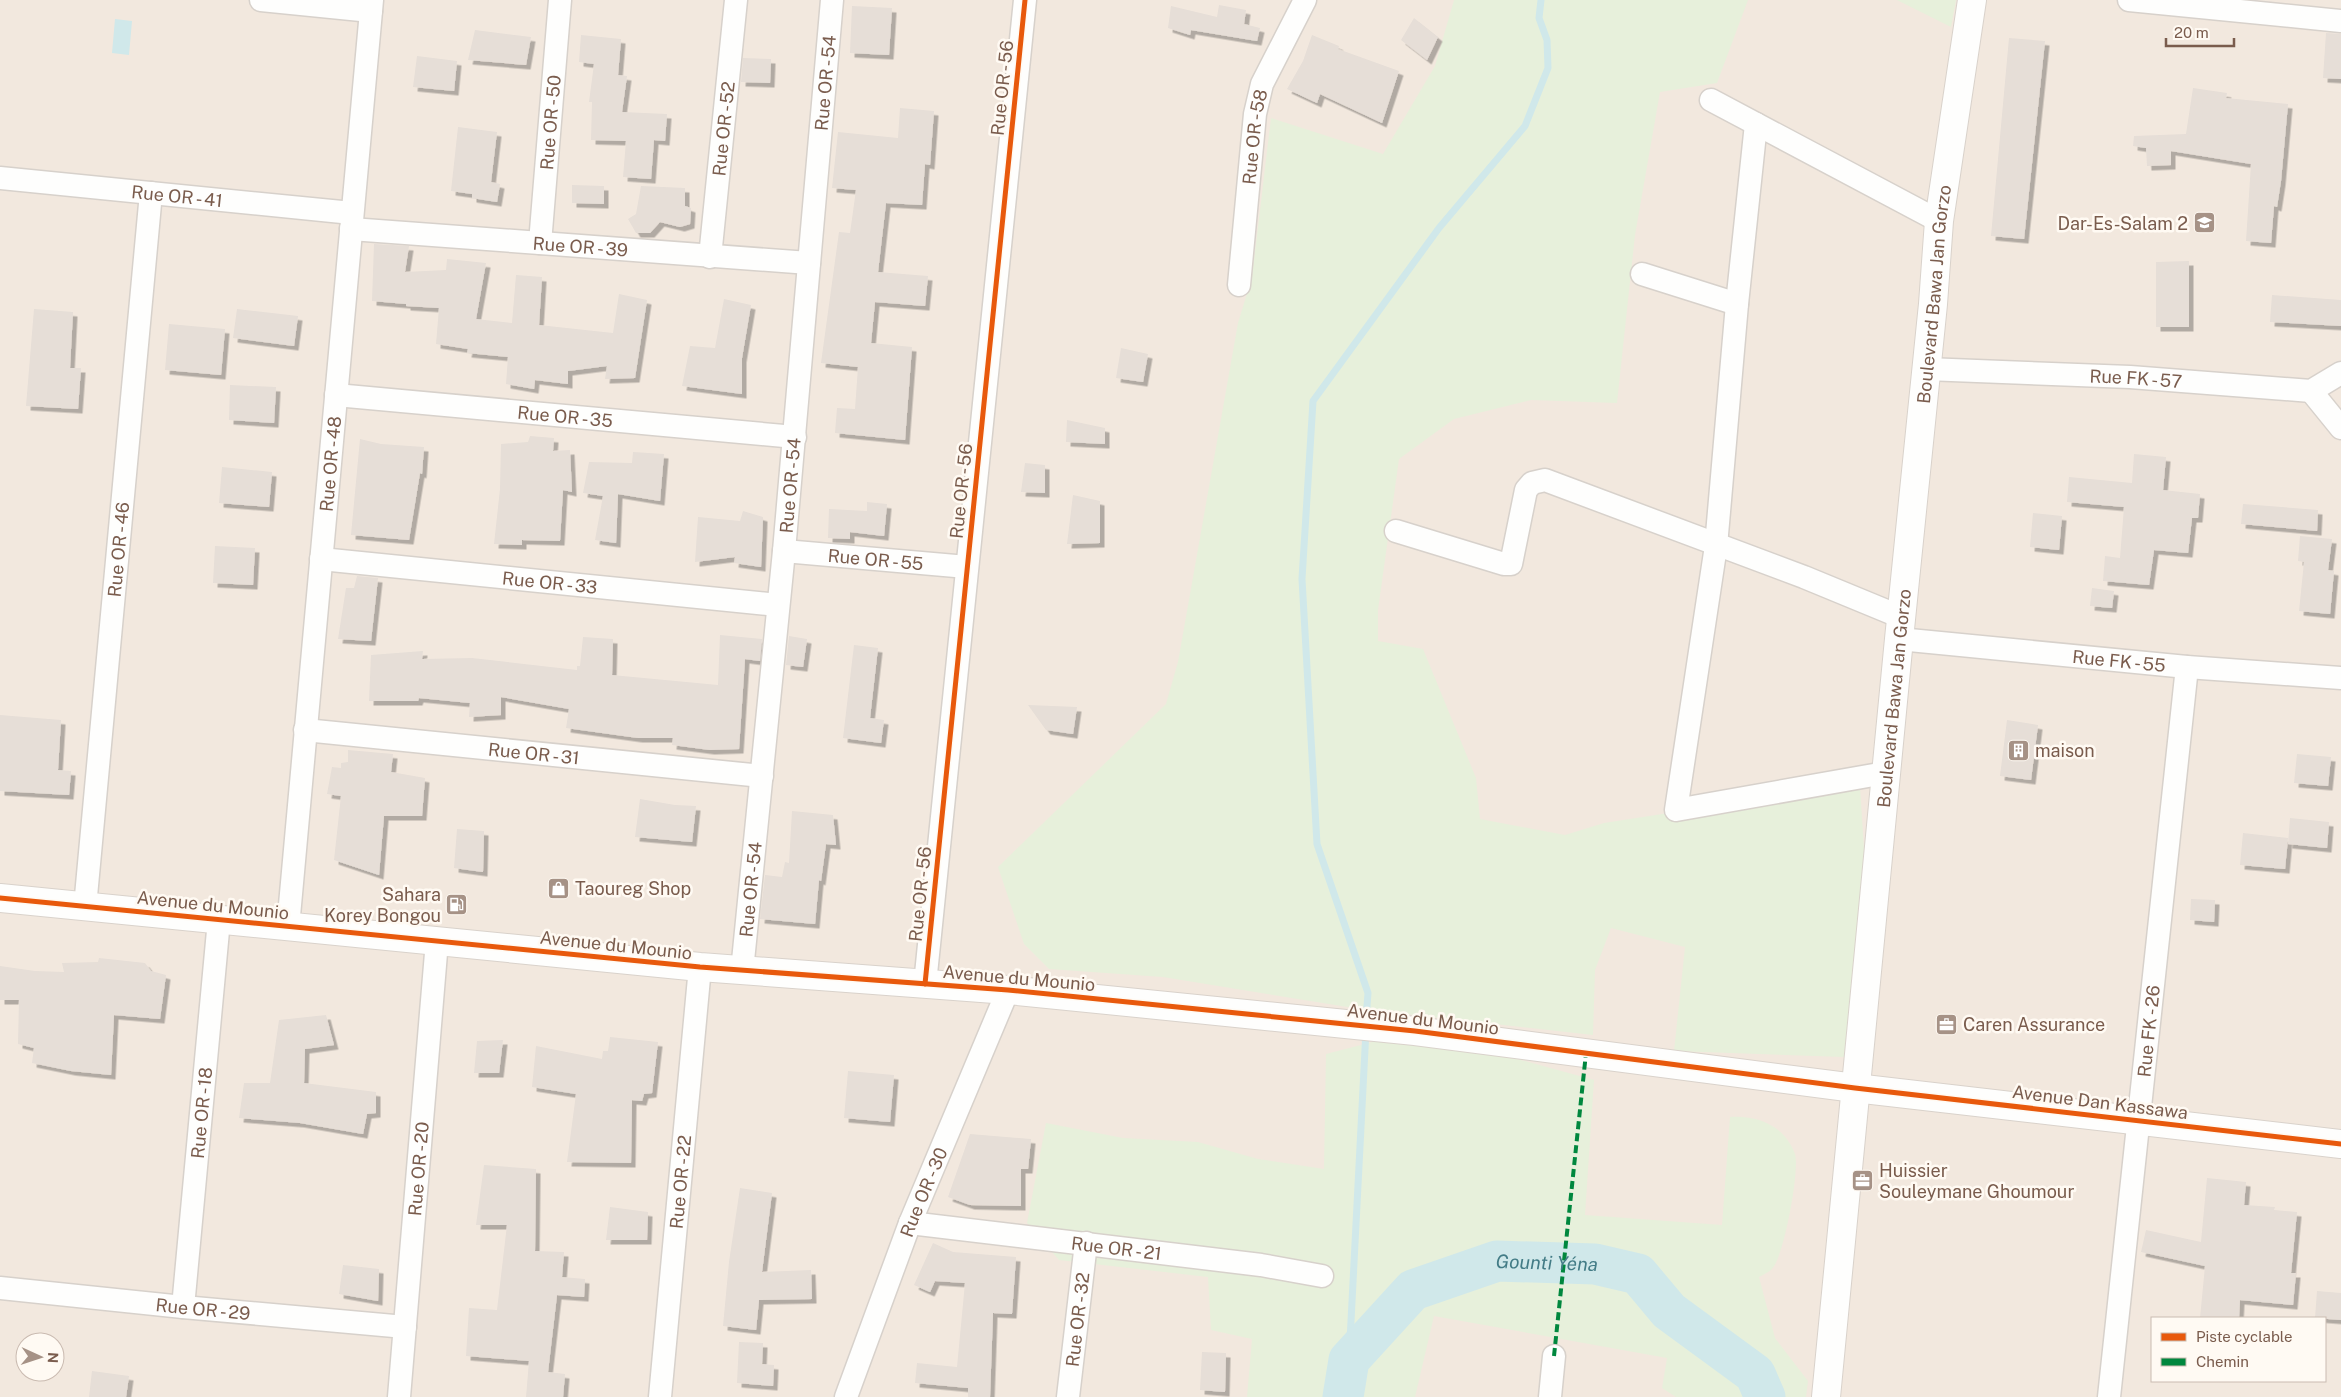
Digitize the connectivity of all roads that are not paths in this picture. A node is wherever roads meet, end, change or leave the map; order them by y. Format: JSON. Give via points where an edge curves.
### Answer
{"nodes":[{"id":1,"x":261,"y":0,"type":"edge"},
{"id":2,"x":560,"y":0,"type":"edge"},
{"id":3,"x":736,"y":0,"type":"edge"},
{"id":4,"x":832,"y":0,"type":"edge"},
{"id":5,"x":1024,"y":0,"type":"edge"},
{"id":6,"x":1305,"y":0,"type":"edge"},
{"id":7,"x":1972,"y":0,"type":"edge"},
{"id":8,"x":2129,"y":0,"type":"edge"},
{"id":9,"x":371,"y":5,"type":"edge"},
{"id":10,"x":2341,"y":21,"type":"edge"},
{"id":11,"x":1711,"y":100,"type":"dead end"},
{"id":12,"x":1756,"y":124,"type":"junction"},
{"id":13,"x":0,"y":178,"type":"edge"},
{"id":14,"x":152,"y":192,"type":"junction"},
{"id":15,"x":352,"y":221,"type":"junction"},
{"id":16,"x":1939,"y":221,"type":"junction"},
{"id":17,"x":540,"y":243,"type":"junction"},
{"id":18,"x":710,"y":257,"type":"junction"},
{"id":19,"x":809,"y":263,"type":"junction"},
{"id":20,"x":1642,"y":274,"type":"dead end"},
{"id":21,"x":1239,"y":285,"type":"dead end"},
{"id":22,"x":1737,"y":304,"type":"junction"},
{"id":23,"x":1926,"y":369,"type":"junction"},
{"id":24,"x":2341,"y":373,"type":"edge"},
{"id":25,"x":2311,"y":391,"type":"junction"},
{"id":26,"x":336,"y":395,"type":"junction"},
{"id":27,"x":2341,"y":428,"type":"edge"},
{"id":28,"x":795,"y":437,"type":"junction"},
{"id":29,"x":1396,"y":531,"type":"dead end"},
{"id":30,"x":1716,"y":546,"type":"junction"},
{"id":31,"x":784,"y":551,"type":"junction"},
{"id":32,"x":321,"y":559,"type":"junction"},
{"id":33,"x":967,"y":567,"type":"junction"},
{"id":34,"x":778,"y":605,"type":"junction"},
{"id":35,"x":1900,"y":628,"type":"junction"},
{"id":36,"x":2187,"y":666,"type":"junction"},
{"id":37,"x":2341,"y":678,"type":"edge"},
{"id":38,"x":305,"y":730,"type":"junction"},
{"id":39,"x":1886,"y":773,"type":"junction"},
{"id":40,"x":762,"y":776,"type":"junction"},
{"id":41,"x":0,"y":898,"type":"edge"},
{"id":42,"x":85,"y":907,"type":"junction"},
{"id":43,"x":219,"y":920,"type":"junction"},
{"id":44,"x":288,"y":927,"type":"junction"},
{"id":45,"x":437,"y":941,"type":"junction"},
{"id":46,"x":700,"y":967,"type":"junction"},
{"id":47,"x":742,"y":971,"type":"junction"},
{"id":48,"x":925,"y":984,"type":"junction"},
{"id":49,"x":1008,"y":990,"type":"junction"},
{"id":50,"x":1856,"y":1088,"type":"junction"},
{"id":51,"x":2138,"y":1122,"type":"junction"},
{"id":52,"x":2341,"y":1144,"type":"edge"},
{"id":53,"x":910,"y":1224,"type":"junction"},
{"id":54,"x":1086,"y":1243,"type":"junction"},
{"id":55,"x":1322,"y":1276,"type":"dead end"},
{"id":56,"x":0,"y":1288,"type":"edge"},
{"id":57,"x":183,"y":1307,"type":"junction"},
{"id":58,"x":405,"y":1327,"type":"junction"},
{"id":59,"x":1554,"y":1356,"type":"dead end"},
{"id":60,"x":399,"y":1397,"type":"edge"},
{"id":61,"x":660,"y":1397,"type":"edge"},
{"id":62,"x":846,"y":1397,"type":"edge"},
{"id":63,"x":1068,"y":1397,"type":"edge"},
{"id":64,"x":1550,"y":1397,"type":"edge"},
{"id":65,"x":1826,"y":1397,"type":"edge"},
{"id":66,"x":2109,"y":1397,"type":"edge"}],
"edges":[{"from":1,"to":9,"type":"street"},
{"from":2,"to":17,"type":"street","name":"Rue OR - 50"},
{"from":3,"to":18,"type":"street","name":"Rue OR - 52"},
{"from":4,"to":19,"type":"street","name":"Rue OR - 54"},
{"from":5,"to":33,"type":"street","name":"Rue OR - 56"},
{"from":6,"to":21,"type":"street","name":"Rue OR - 58","via":[[1262,84],[1254,114]]},
{"from":7,"to":16,"type":"street","name":"Boulevard Bawa Jan Gorzo"},
{"from":8,"to":10,"type":"street"},
{"from":9,"to":15,"type":"street","name":"Rue OR - 48"},
{"from":11,"to":12,"type":"street"},
{"from":12,"to":16,"type":"street"},
{"from":12,"to":22,"type":"street"},
{"from":13,"to":14,"type":"street","name":"Rue OR - 41"},
{"from":14,"to":15,"type":"street","name":"Rue OR - 41"},
{"from":14,"to":42,"type":"street","name":"Rue OR - 46"},
{"from":15,"to":17,"type":"street","name":"Rue OR - 39"},
{"from":15,"to":26,"type":"street","name":"Rue OR - 48"},
{"from":16,"to":23,"type":"street","name":"Boulevard Bawa Jan Gorzo"},
{"from":17,"to":18,"type":"street","name":"Rue OR - 39"},
{"from":18,"to":19,"type":"street","name":"Rue OR - 39"},
{"from":19,"to":28,"type":"street","name":"Rue OR - 54"},
{"from":20,"to":22,"type":"street"},
{"from":22,"to":30,"type":"street"},
{"from":23,"to":25,"type":"street","name":"Rue FK - 57","via":[[2130,377]]},
{"from":23,"to":35,"type":"street","name":"Boulevard Bawa Jan Gorzo"},
{"from":24,"to":25,"type":"street"},
{"from":25,"to":27,"type":"street"},
{"from":26,"to":28,"type":"street","name":"Rue OR - 35"},
{"from":26,"to":32,"type":"street","name":"Rue OR - 48"},
{"from":28,"to":31,"type":"street","name":"Rue OR - 54"},
{"from":29,"to":30,"type":"street","name":"Rue FK - 55","via":[[1511,564],[1526,490],[1532,484],[1545,480]]},
{"from":30,"to":35,"type":"street","name":"Rue FK - 55","via":[[1804,577]]},
{"from":30,"to":39,"type":"street","via":[[1676,810]]},
{"from":31,"to":33,"type":"street","name":"Rue OR - 55"},
{"from":31,"to":34,"type":"street","name":"Rue OR - 54"},
{"from":32,"to":34,"type":"street","name":"Rue OR - 33"},
{"from":32,"to":38,"type":"street","name":"Rue OR - 48"},
{"from":33,"to":48,"type":"street","name":"Rue OR - 56"},
{"from":34,"to":40,"type":"street","name":"Rue OR - 54"},
{"from":35,"to":36,"type":"street","name":"Rue FK - 55"},
{"from":35,"to":39,"type":"street","name":"Boulevard Bawa Jan Gorzo"},
{"from":36,"to":37,"type":"street","name":"Rue FK - 55"},
{"from":36,"to":51,"type":"street","name":"Rue FK - 26"},
{"from":38,"to":40,"type":"street","name":"Rue OR - 31"},
{"from":38,"to":44,"type":"street","name":"Rue OR - 48"},
{"from":39,"to":50,"type":"street","name":"Boulevard Bawa Jan Gorzo"},
{"from":40,"to":47,"type":"street","name":"Rue OR - 54"},
{"from":41,"to":42,"type":"street","name":"Avenue du Mounio"},
{"from":42,"to":43,"type":"street","name":"Avenue du Mounio"},
{"from":43,"to":44,"type":"street","name":"Avenue du Mounio"},
{"from":43,"to":57,"type":"street","name":"Rue OR - 18"},
{"from":44,"to":45,"type":"street","name":"Avenue du Mounio"},
{"from":45,"to":46,"type":"street","name":"Avenue du Mounio"},
{"from":45,"to":58,"type":"street","name":"Rue OR - 20"},
{"from":46,"to":47,"type":"street","name":"Avenue du Mounio"},
{"from":46,"to":61,"type":"street","name":"Rue OR - 22"},
{"from":47,"to":48,"type":"street","name":"Avenue du Mounio"},
{"from":48,"to":49,"type":"street","name":"Avenue du Mounio"},
{"from":49,"to":50,"type":"street","name":"Avenue du Mounio","via":[[1414,1030]]},
{"from":49,"to":53,"type":"street","name":"Rue OR - 30"},
{"from":50,"to":51,"type":"street","name":"Avenue Dan Kassawa"},
{"from":50,"to":65,"type":"street","name":"Boulevard Bawa Jan Gorzo"},
{"from":51,"to":52,"type":"street","name":"Avenue Dan Kassawa"},
{"from":51,"to":66,"type":"street","name":"Rue FK - 26"},
{"from":53,"to":54,"type":"street","name":"Rue OR - 21"},
{"from":53,"to":62,"type":"street","name":"Rue OR - 30"},
{"from":54,"to":55,"type":"street","name":"Rue OR - 21"},
{"from":54,"to":63,"type":"street","name":"Rue OR - 32"},
{"from":56,"to":57,"type":"street","name":"Rue OR - 29"},
{"from":57,"to":58,"type":"street","name":"Rue OR - 29"},
{"from":58,"to":60,"type":"street","name":"Rue OR - 20"},
{"from":59,"to":64,"type":"street"}]}
